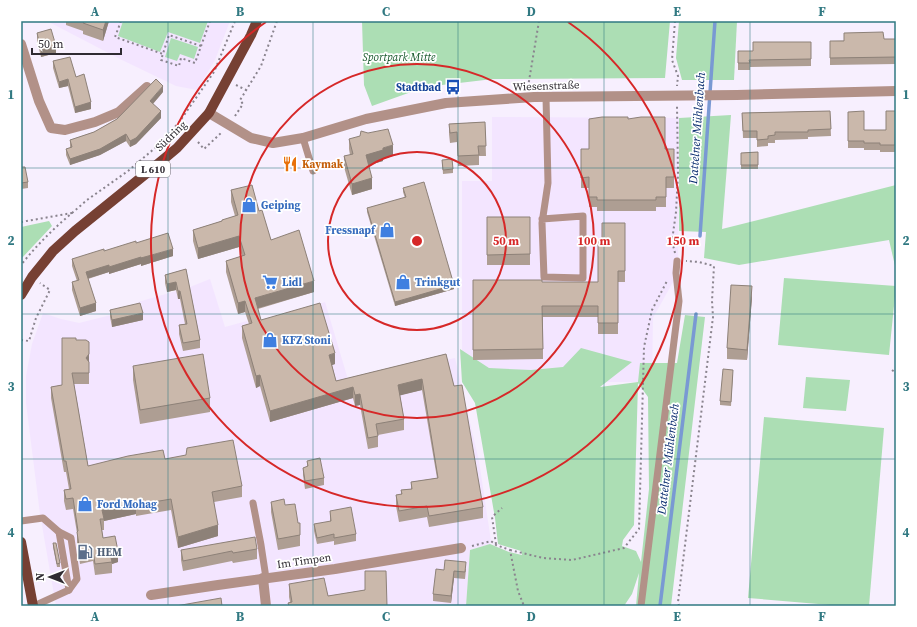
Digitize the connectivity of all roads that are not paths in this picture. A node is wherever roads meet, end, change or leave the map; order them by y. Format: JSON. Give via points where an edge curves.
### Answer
{"nodes":[{"id":1,"x":257,"y":21,"type":"edge"},
{"id":2,"x":21,"y":44,"type":"edge"},
{"id":3,"x":147,"y":87,"type":"edge"},
{"id":4,"x":896,"y":91,"type":"edge"},
{"id":5,"x":546,"y":97,"type":"junction"},
{"id":6,"x":209,"y":113,"type":"junction"},
{"id":7,"x":303,"y":138,"type":"junction"},
{"id":8,"x":313,"y":171,"type":"dead end"},
{"id":9,"x":542,"y":219,"type":"junction"},
{"id":10,"x":677,"y":261,"type":"road end"},
{"id":11,"x":21,"y":295,"type":"edge"},
{"id":12,"x":253,"y":503,"type":"dead end"},
{"id":13,"x":21,"y":521,"type":"edge"},
{"id":14,"x":59,"y":532,"type":"junction"},
{"id":15,"x":21,"y":542,"type":"edge"},
{"id":16,"x":461,"y":548,"type":"road end"},
{"id":17,"x":265,"y":578,"type":"junction"},
{"id":18,"x":69,"y":590,"type":"junction"},
{"id":19,"x":151,"y":596,"type":"dead end"},
{"id":20,"x":34,"y":606,"type":"edge"},
{"id":21,"x":266,"y":606,"type":"edge"},
{"id":22,"x":641,"y":606,"type":"edge"}],
"edges":[{"from":1,"to":6,"type":"main road","name":"Südring","number":"L 610"},
{"from":2,"to":3,"type":"street","via":[[39,101],[51,128],[65,130],[119,112]]},
{"from":4,"to":5,"type":"street","name":"Wiesenstraße"},
{"from":5,"to":7,"type":"street","name":"Wiesenstraße","via":[[446,103],[366,119]]},
{"from":5,"to":9,"type":"lane","via":[[548,183]]},
{"from":6,"to":7,"type":"street","name":"Wiesenstraße","via":[[251,138],[273,143]]},
{"from":6,"to":11,"type":"main road","name":"Südring","number":"L 610","via":[[191,134],[153,168],[53,251]]},
{"from":7,"to":8,"type":"lane"},
{"from":9,"to":9,"type":"lane","via":[[544,278],[583,278],[582,216]]},
{"from":10,"to":22,"type":"lane","via":[[679,301]]},
{"from":12,"to":17,"type":"lane"},
{"from":13,"to":14,"type":"lane","via":[[43,518]]},
{"from":14,"to":18,"type":"lane"},
{"from":14,"to":18,"type":"lane","via":[[72,538],[77,578]]},
{"from":15,"to":20,"type":"main road"},
{"from":16,"to":17,"type":"street","name":"Im Timpen"},
{"from":17,"to":19,"type":"street","name":"Im Timpen"},
{"from":17,"to":21,"type":"street"},
{"from":18,"to":20,"type":"lane"}]}
